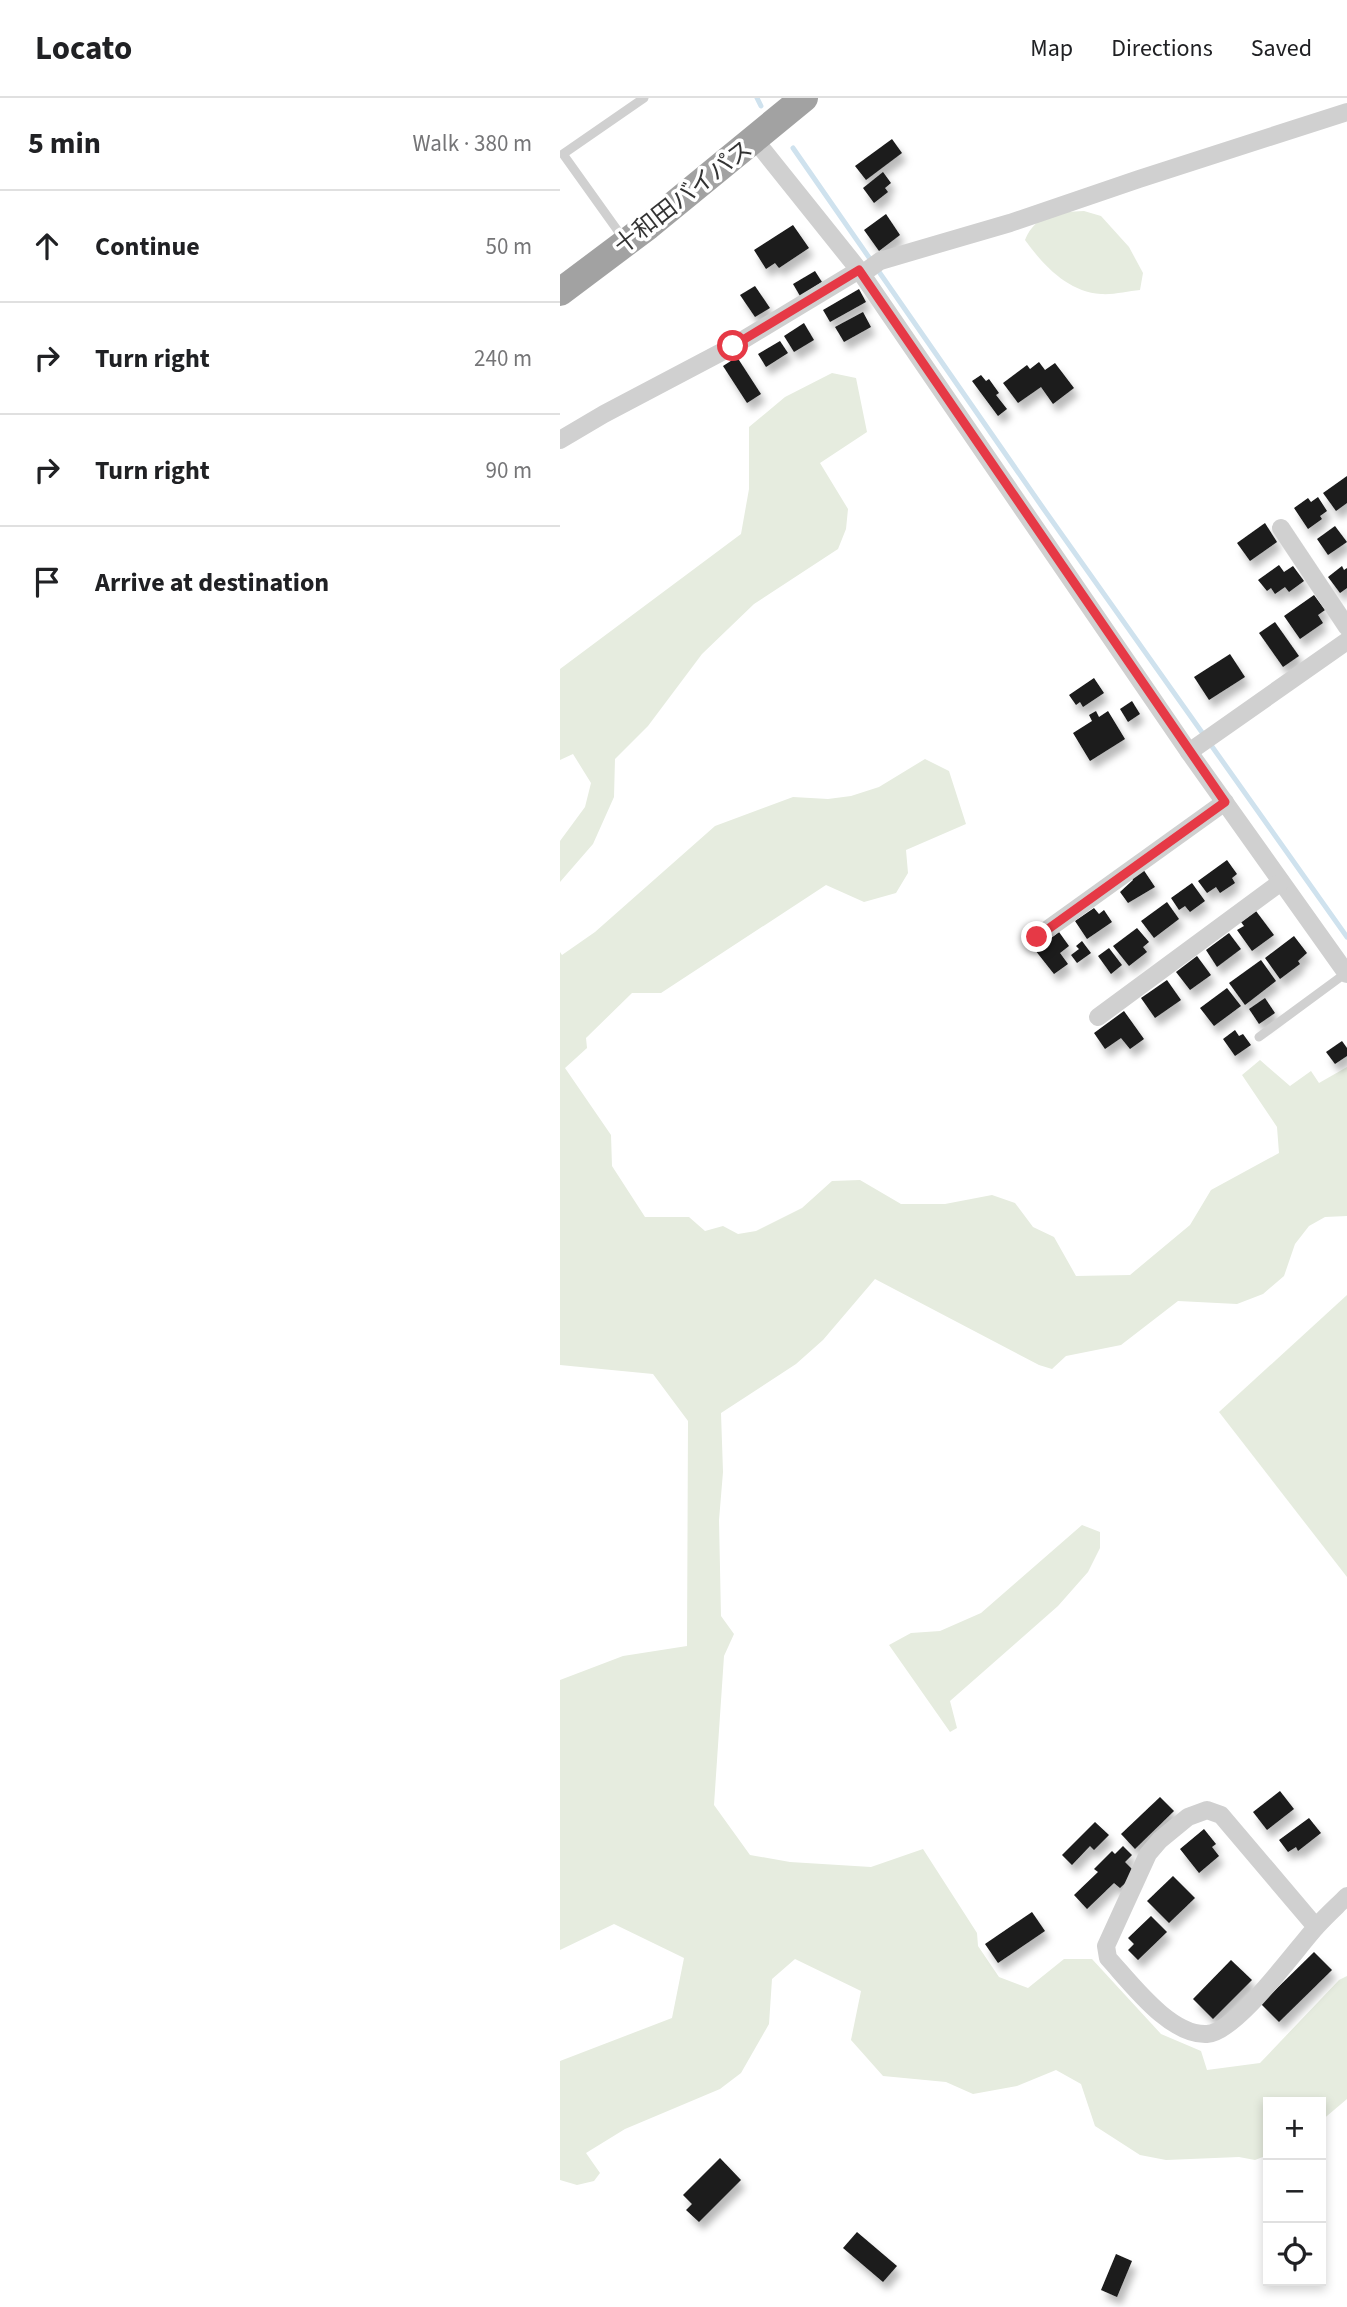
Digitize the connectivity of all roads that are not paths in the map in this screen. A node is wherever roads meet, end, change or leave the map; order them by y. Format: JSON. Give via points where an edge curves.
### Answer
{"nodes":[{"id":1,"x":644,"y":98,"type":"edge"},
{"id":2,"x":804,"y":98,"type":"edge"},
{"id":3,"x":1347,"y":112,"type":"edge"},
{"id":4,"x":755,"y":140,"type":"junction"},
{"id":5,"x":626,"y":243,"type":"junction"},
{"id":6,"x":868,"y":268,"type":"junction"},
{"id":7,"x":560,"y":292,"type":"edge"},
{"id":8,"x":560,"y":440,"type":"edge"},
{"id":9,"x":1281,"y":528,"type":"dead end"},
{"id":10,"x":1347,"y":627,"type":"edge"},
{"id":11,"x":1347,"y":641,"type":"edge"},
{"id":12,"x":1201,"y":744,"type":"junction"},
{"id":13,"x":1225,"y":802,"type":"junction"},
{"id":14,"x":1281,"y":882,"type":"junction"},
{"id":15,"x":1037,"y":937,"type":"dead end"},
{"id":16,"x":1347,"y":974,"type":"edge"},
{"id":17,"x":1098,"y":1017,"type":"dead end"},
{"id":18,"x":1259,"y":1037,"type":"dead end"},
{"id":19,"x":1347,"y":1896,"type":"edge"},
{"id":20,"x":1316,"y":1927,"type":"junction"}],
"edges":[{"from":1,"to":5,"type":"lane","via":[[563,154]]},
{"from":2,"to":4,"type":"highway","name":"十和田バイパス"},
{"from":3,"to":6,"type":"street"},
{"from":4,"to":5,"type":"highway","name":"十和田バイパス"},
{"from":4,"to":6,"type":"street"},
{"from":5,"to":7,"type":"highway","name":"十和田バイパス"},
{"from":6,"to":8,"type":"street"},
{"from":6,"to":12,"type":"street"},
{"from":9,"to":10,"type":"street"},
{"from":11,"to":12,"type":"street"},
{"from":12,"to":13,"type":"street"},
{"from":13,"to":14,"type":"street"},
{"from":13,"to":15,"type":"street"},
{"from":14,"to":16,"type":"street"},
{"from":14,"to":17,"type":"street"},
{"from":16,"to":18,"type":"lane"},
{"from":19,"to":20,"type":"street"},
{"from":20,"to":20,"type":"street","via":[[1255,1998],[1222,2030],[1207,2034],[1188,2030],[1161,2015],[1108,1958],[1106,1946],[1149,1854],[1188,1817],[1207,1810],[1220,1815]]}]}
